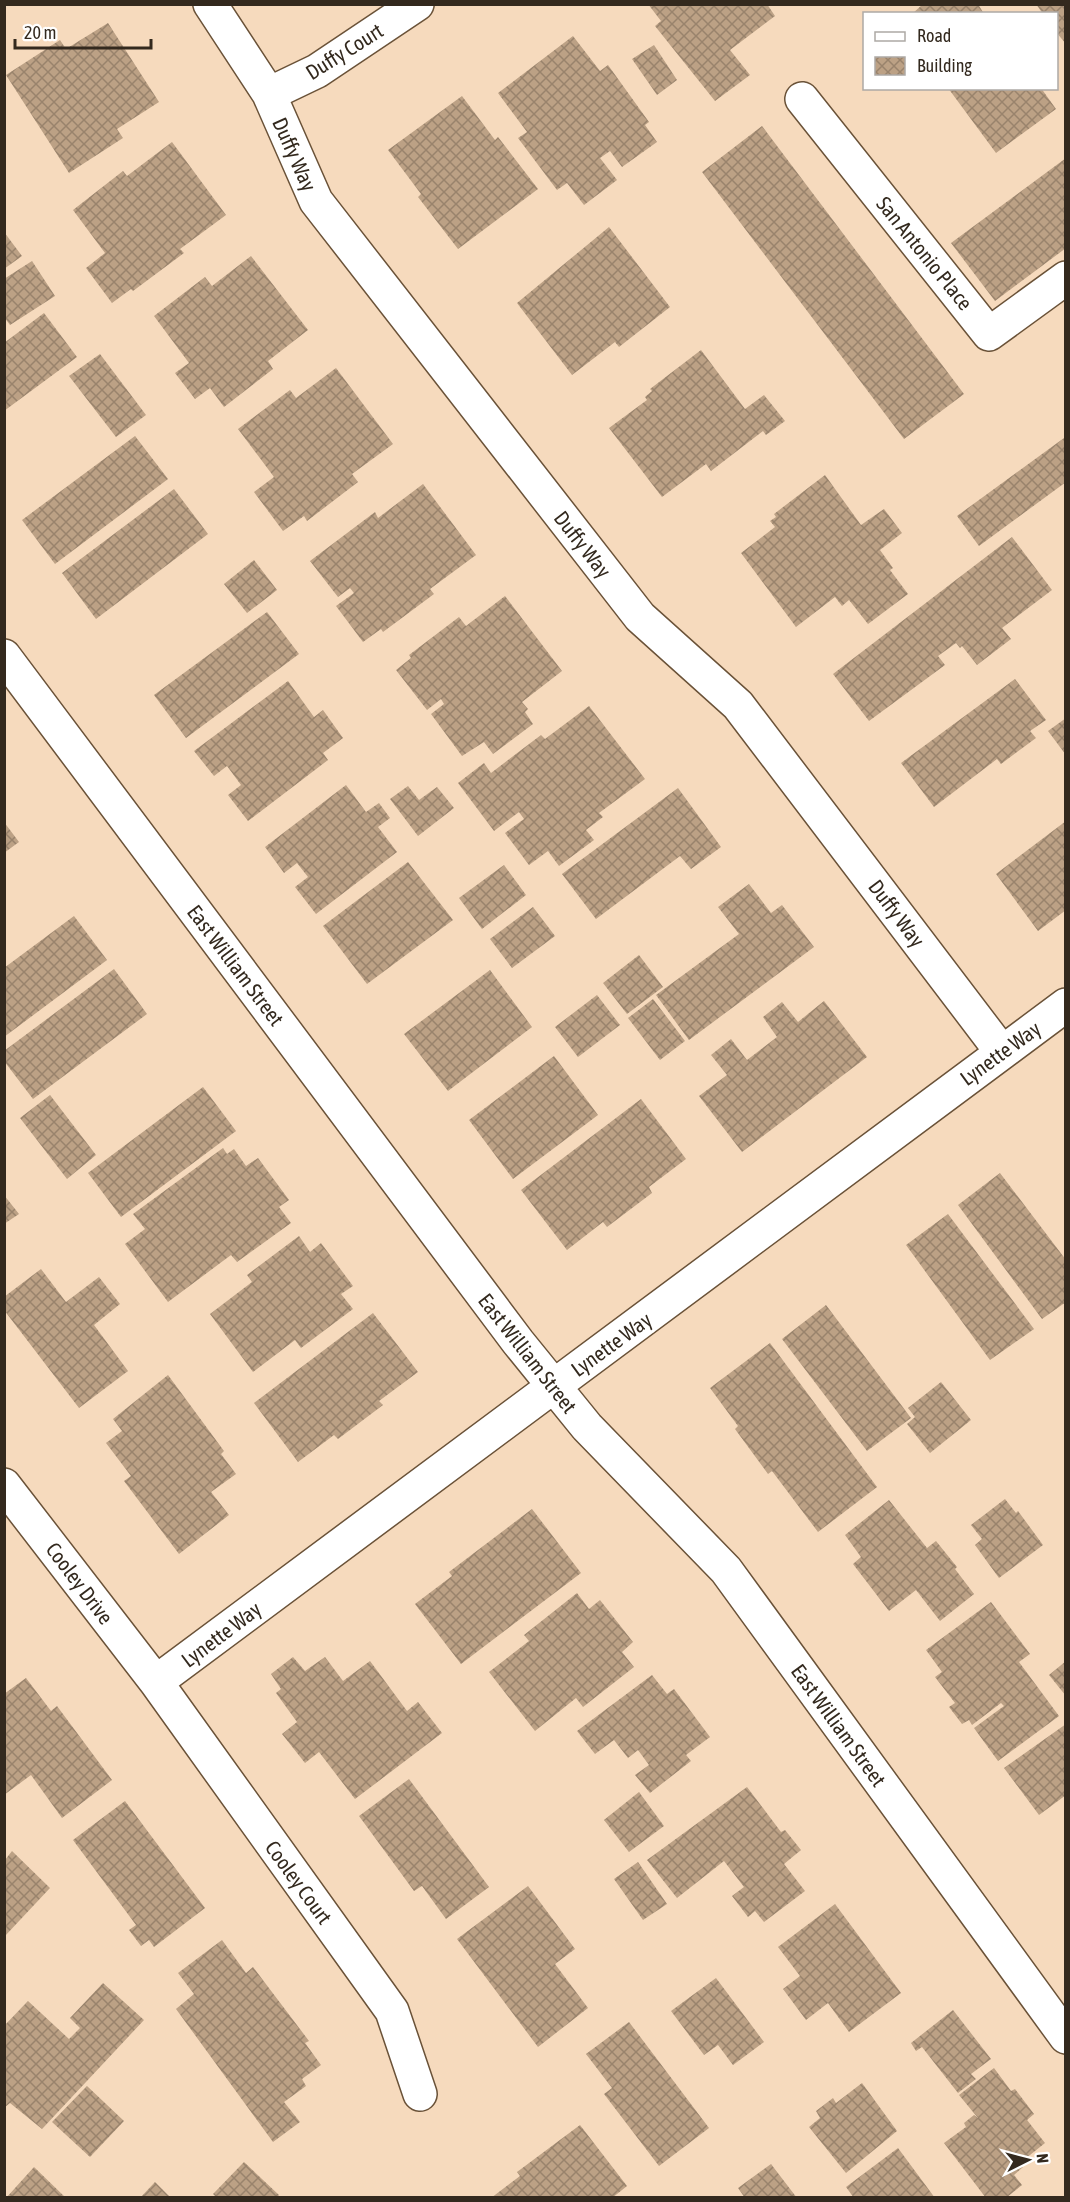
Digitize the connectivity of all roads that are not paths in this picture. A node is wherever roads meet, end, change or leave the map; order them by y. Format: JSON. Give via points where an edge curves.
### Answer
{"nodes":[{"id":1,"x":210,"y":4,"type":"edge"},
{"id":2,"x":417,"y":4,"type":"edge"},
{"id":3,"x":269,"y":94,"type":"junction"},
{"id":4,"x":802,"y":99,"type":"dead end"},
{"id":5,"x":1065,"y":278,"type":"edge"},
{"id":6,"x":4,"y":656,"type":"edge"},
{"id":7,"x":1065,"y":1005,"type":"edge"},
{"id":8,"x":1001,"y":1051,"type":"junction"},
{"id":9,"x":553,"y":1386,"type":"junction"},
{"id":10,"x":4,"y":1485,"type":"edge"},
{"id":11,"x":156,"y":1682,"type":"junction"},
{"id":12,"x":1065,"y":2037,"type":"edge"},
{"id":13,"x":420,"y":2094,"type":"dead end"}],
"edges":[{"from":1,"to":3,"type":"street","name":"Duffy Way"},
{"from":2,"to":3,"type":"street","name":"Duffy Court","via":[[317,71]]},
{"from":3,"to":8,"type":"street","name":"Duffy Way","via":[[316,201],[640,617],[738,705]]},
{"from":4,"to":5,"type":"street","name":"San Antonio Place","via":[[989,334]]},
{"from":6,"to":9,"type":"street","name":"East William Street"},
{"from":7,"to":8,"type":"street","name":"Lynette Way"},
{"from":8,"to":9,"type":"street","name":"Lynette Way"},
{"from":9,"to":11,"type":"street","name":"Lynette Way"},
{"from":9,"to":12,"type":"street","name":"East William Street","via":[[587,1427],[726,1570]]},
{"from":10,"to":11,"type":"street","name":"Cooley Drive"},
{"from":11,"to":13,"type":"street","name":"Cooley Court","via":[[392,2011]]}]}
